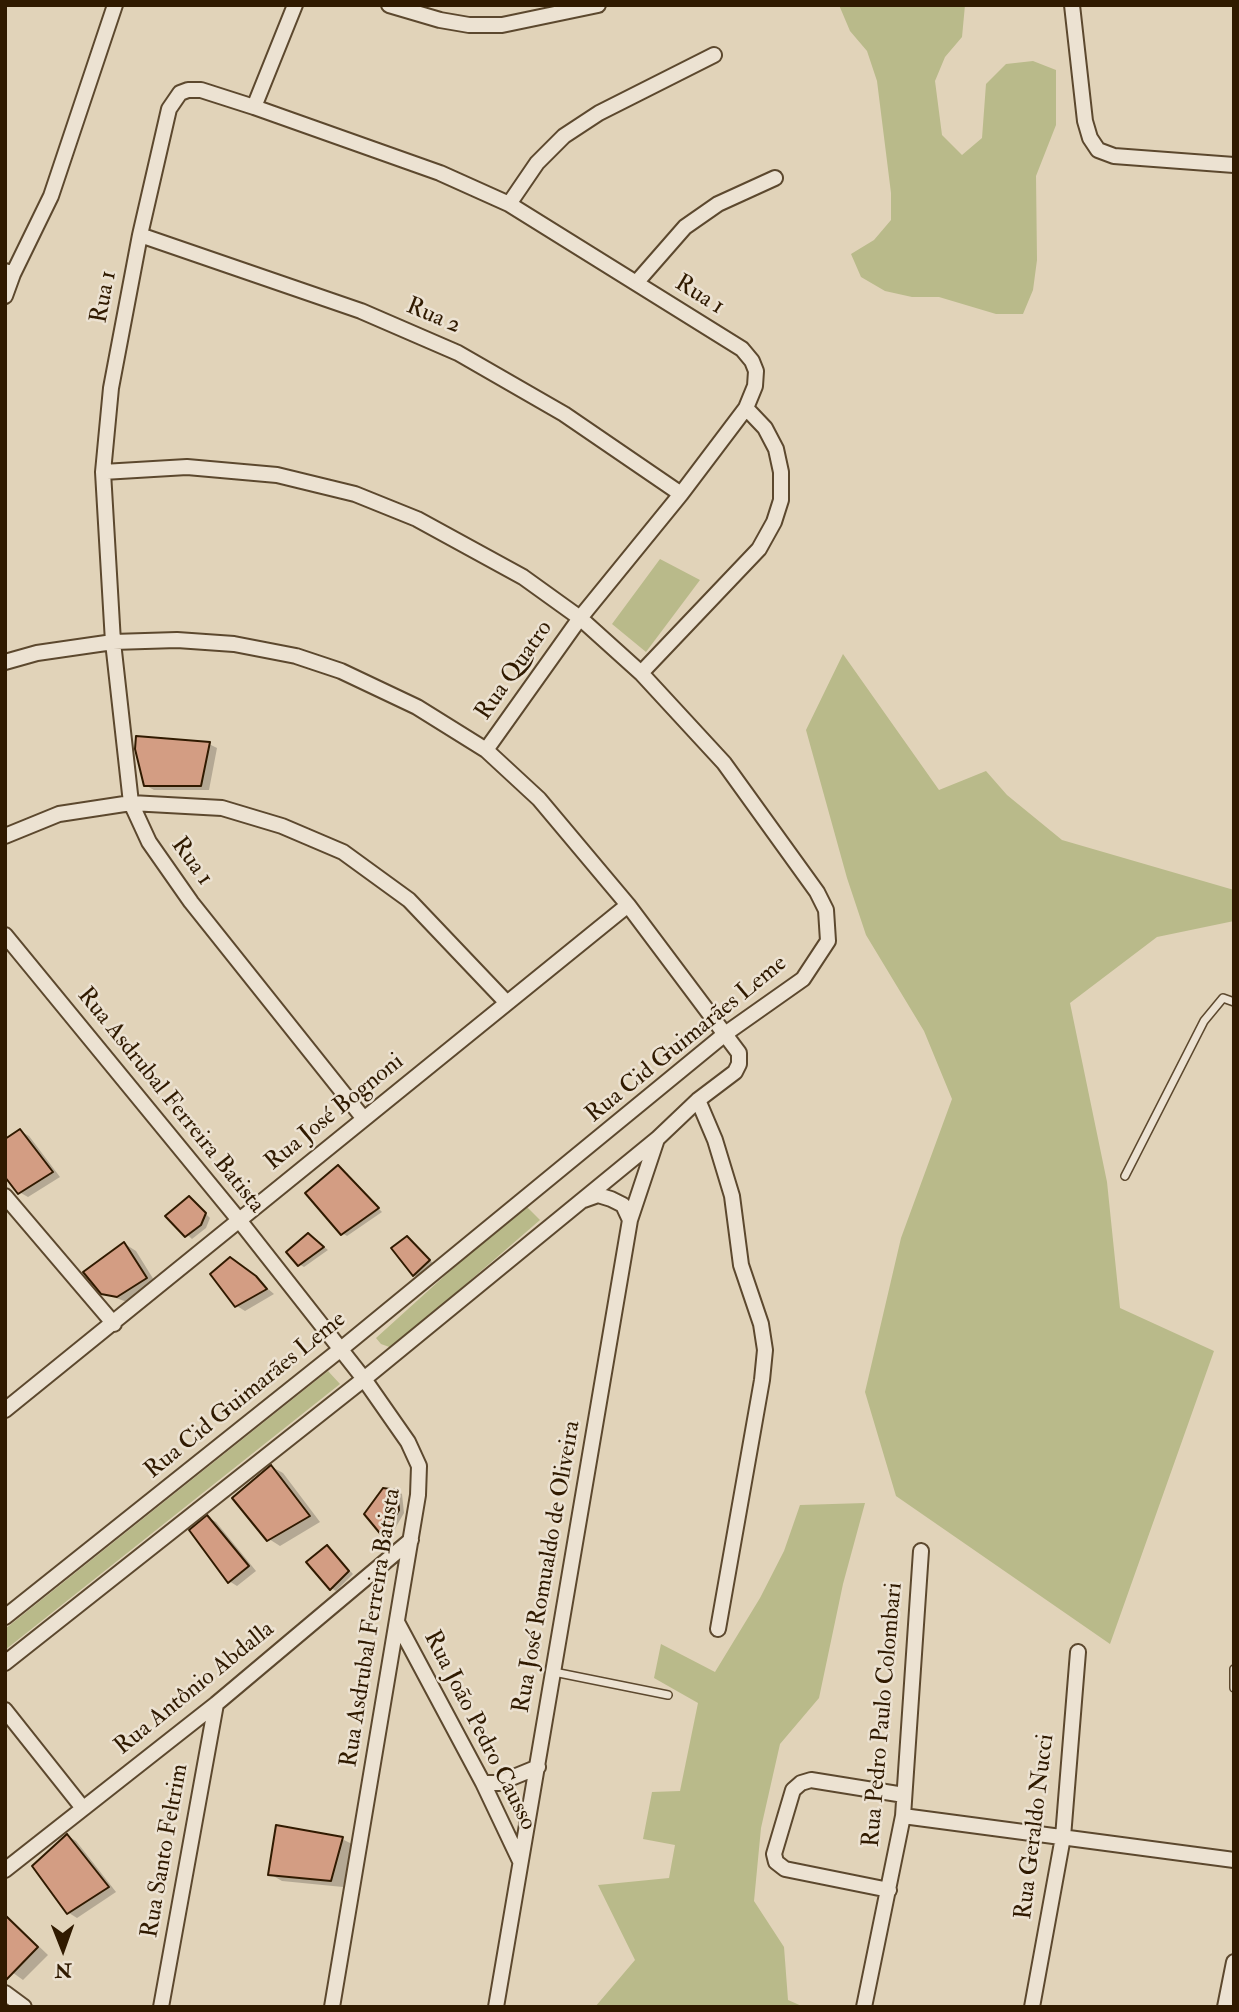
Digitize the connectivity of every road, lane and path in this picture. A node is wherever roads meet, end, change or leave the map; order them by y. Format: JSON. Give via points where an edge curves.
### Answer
{"nodes":[{"id":1,"x":115,"y":5,"type":"edge"},
{"id":2,"x":295,"y":5,"type":"edge"},
{"id":3,"x":389,"y":5,"type":"edge"},
{"id":4,"x":598,"y":5,"type":"edge"},
{"id":5,"x":1072,"y":5,"type":"edge"},
{"id":6,"x":714,"y":55,"type":"dead end"},
{"id":7,"x":254,"y":107,"type":"junction"},
{"id":8,"x":1234,"y":165,"type":"edge"},
{"id":9,"x":775,"y":178,"type":"dead end"},
{"id":10,"x":509,"y":204,"type":"junction"},
{"id":11,"x":140,"y":235,"type":"junction"},
{"id":12,"x":9,"y":272,"type":"edge"},
{"id":13,"x":636,"y":283,"type":"junction"},
{"id":14,"x":5,"y":296,"type":"edge"},
{"id":15,"x":748,"y":404,"type":"junction"},
{"id":16,"x":103,"y":472,"type":"junction"},
{"id":17,"x":681,"y":494,"type":"junction"},
{"id":18,"x":580,"y":618,"type":"junction"},
{"id":19,"x":113,"y":642,"type":"junction"},
{"id":20,"x":5,"y":662,"type":"edge"},
{"id":21,"x":640,"y":673,"type":"junction"},
{"id":22,"x":486,"y":750,"type":"junction"},
{"id":23,"x":131,"y":803,"type":"junction"},
{"id":24,"x":5,"y":836,"type":"edge"},
{"id":25,"x":628,"y":905,"type":"junction"},
{"id":26,"x":5,"y":935,"type":"edge"},
{"id":27,"x":1234,"y":1002,"type":"edge"},
{"id":28,"x":507,"y":1003,"type":"junction"},
{"id":29,"x":725,"y":1034,"type":"junction"},
{"id":30,"x":698,"y":1100,"type":"junction"},
{"id":31,"x":364,"y":1119,"type":"junction"},
{"id":32,"x":657,"y":1139,"type":"junction"},
{"id":33,"x":1125,"y":1176,"type":"dead end"},
{"id":34,"x":5,"y":1196,"type":"edge"},
{"id":35,"x":575,"y":1204,"type":"junction"},
{"id":36,"x":239,"y":1220,"type":"junction"},
{"id":37,"x":630,"y":1220,"type":"junction"},
{"id":38,"x":114,"y":1324,"type":"junction"},
{"id":39,"x":341,"y":1349,"type":"junction"},
{"id":40,"x":365,"y":1379,"type":"junction"},
{"id":41,"x":5,"y":1410,"type":"edge"},
{"id":42,"x":411,"y":1540,"type":"junction"},
{"id":43,"x":921,"y":1551,"type":"dead end"},
{"id":44,"x":5,"y":1617,"type":"edge"},
{"id":45,"x":397,"y":1622,"type":"junction"},
{"id":46,"x":718,"y":1629,"type":"dead end"},
{"id":47,"x":1078,"y":1652,"type":"dead end"},
{"id":48,"x":5,"y":1663,"type":"edge"},
{"id":49,"x":1234,"y":1669,"type":"edge"},
{"id":50,"x":554,"y":1672,"type":"junction"},
{"id":51,"x":1234,"y":1688,"type":"edge"},
{"id":52,"x":668,"y":1695,"type":"dead end"},
{"id":53,"x":216,"y":1704,"type":"junction"},
{"id":54,"x":5,"y":1710,"type":"edge"},
{"id":55,"x":538,"y":1767,"type":"junction"},
{"id":56,"x":483,"y":1783,"type":"junction"},
{"id":57,"x":904,"y":1795,"type":"junction"},
{"id":58,"x":82,"y":1807,"type":"junction"},
{"id":59,"x":903,"y":1816,"type":"junction"},
{"id":60,"x":1063,"y":1837,"type":"junction"},
{"id":61,"x":1234,"y":1860,"type":"edge"},
{"id":62,"x":520,"y":1861,"type":"junction"},
{"id":63,"x":5,"y":1870,"type":"edge"},
{"id":64,"x":889,"y":1890,"type":"junction"},
{"id":65,"x":1234,"y":1962,"type":"edge"},
{"id":66,"x":5,"y":1993,"type":"edge"},
{"id":67,"x":23,"y":2007,"type":"edge"},
{"id":68,"x":160,"y":2007,"type":"edge"},
{"id":69,"x":332,"y":2007,"type":"edge"},
{"id":70,"x":496,"y":2007,"type":"edge"},
{"id":71,"x":864,"y":2007,"type":"edge"},
{"id":72,"x":1032,"y":2007,"type":"edge"},
{"id":73,"x":1225,"y":2007,"type":"edge"}],
"edges":[{"from":1,"to":12,"type":"street","via":[[51,196]]},
{"from":2,"to":7,"type":"street"},
{"from":3,"to":4,"type":"street","via":[[440,20],[502,25]]},
{"from":5,"to":8,"type":"street","via":[[1086,121],[1098,150],[1114,156]]},
{"from":6,"to":10,"type":"street","via":[[599,113],[564,136],[537,163]]},
{"from":7,"to":10,"type":"street","name":"Rua 1","via":[[440,173]]},
{"from":7,"to":11,"type":"street","name":"Rua 1","via":[[201,90],[188,90],[173,100]]},
{"from":9,"to":13,"type":"street","via":[[718,204],[685,227]]},
{"from":10,"to":13,"type":"street","name":"Rua 1"},
{"from":11,"to":16,"type":"street","name":"Rua 1","via":[[111,388]]},
{"from":11,"to":17,"type":"street","name":"Rua 2","via":[[360,311],[458,353],[564,414]]},
{"from":12,"to":14,"type":"street"},
{"from":13,"to":15,"type":"street","name":"Rua 1","via":[[742,349],[756,372]]},
{"from":15,"to":17,"type":"street","name":"Rua Quatro"},
{"from":15,"to":21,"type":"street","via":[[776,449],[781,472],[774,522],[759,549]]},
{"from":16,"to":18,"type":"street","name":"Rua Cid Guimarães Leme","via":[[187,467],[277,475],[355,494],[417,519],[523,577]]},
{"from":16,"to":19,"type":"street","name":"Rua 1"},
{"from":17,"to":18,"type":"street","name":"Rua Quatro"},
{"from":18,"to":21,"type":"street","name":"Rua Cid Guimarães Leme"},
{"from":18,"to":22,"type":"street","name":"Rua Quatro"},
{"from":19,"to":20,"type":"street"},
{"from":19,"to":22,"type":"street","via":[[234,644],[296,656],[341,671],[417,708]]},
{"from":19,"to":23,"type":"street","name":"Rua 1"},
{"from":21,"to":29,"type":"street","name":"Rua Cid Guimarães Leme","via":[[724,763],[826,910],[828,941],[803,979]]},
{"from":22,"to":25,"type":"street","via":[[539,799]]},
{"from":23,"to":24,"type":"street","via":[[59,814]]},
{"from":23,"to":28,"type":"street","via":[[222,808],[282,826],[343,852],[409,900]]},
{"from":23,"to":31,"type":"street","name":"Rua 1","via":[[149,842],[191,902]]},
{"from":25,"to":28,"type":"street","name":"Rua José Bognoni"},
{"from":25,"to":29,"type":"street"},
{"from":26,"to":36,"type":"street","name":"Rua Asdrubal Ferreira Batista"},
{"from":27,"to":33,"type":"lane","via":[[1223,998],[1204,1021]]},
{"from":28,"to":31,"type":"street","name":"Rua José Bognoni"},
{"from":29,"to":30,"type":"street","via":[[739,1054],[739,1064]]},
{"from":29,"to":39,"type":"street","name":"Rua Cid Guimarães Leme"},
{"from":30,"to":32,"type":"street"},
{"from":30,"to":46,"type":"street","via":[[732,1196],[740,1265],[765,1350]]},
{"from":31,"to":36,"type":"street","name":"Rua José Bognoni"},
{"from":32,"to":35,"type":"street"},
{"from":32,"to":37,"type":"street","name":"Rua José Romualdo de Oliveira"},
{"from":34,"to":38,"type":"street"},
{"from":35,"to":37,"type":"street","via":[[598,1195],[623,1205]]},
{"from":35,"to":40,"type":"street"},
{"from":36,"to":38,"type":"street","name":"Rua José Bognoni"},
{"from":36,"to":39,"type":"street","name":"Rua Asdrubal Ferreira Batista"},
{"from":37,"to":50,"type":"street","name":"Rua José Romualdo de Oliveira"},
{"from":38,"to":41,"type":"street","name":"Rua José Bognoni"},
{"from":39,"to":40,"type":"street","name":"Rua Asdrubal Ferreira Batista"},
{"from":39,"to":44,"type":"street","name":"Rua Cid Guimarães Leme"},
{"from":40,"to":42,"type":"street","name":"Rua Asdrubal Ferreira Batista","via":[[419,1466]]},
{"from":40,"to":48,"type":"street"},
{"from":42,"to":45,"type":"street","name":"Rua Asdrubal Ferreira Batista"},
{"from":42,"to":53,"type":"street","name":"Rua Antônio Abdalla"},
{"from":43,"to":57,"type":"street","name":"Rua Pedro Paulo Colombari"},
{"from":45,"to":56,"type":"street","name":"Rua João Pedro Causso"},
{"from":45,"to":69,"type":"street","name":"Rua Asdrubal Ferreira Batista"},
{"from":47,"to":60,"type":"street","name":"Rua Geraldo Nucci"},
{"from":49,"to":51,"type":"lane"},
{"from":50,"to":52,"type":"lane"},
{"from":50,"to":55,"type":"street","name":"Rua José Romualdo de Oliveira"},
{"from":53,"to":58,"type":"street","name":"Rua Antônio Abdalla"},
{"from":53,"to":68,"type":"street","name":"Rua Santo Feltrim"},
{"from":54,"to":58,"type":"street"},
{"from":55,"to":56,"type":"street","via":[[499,1783]]},
{"from":55,"to":62,"type":"street","name":"Rua José Romualdo de Oliveira"},
{"from":56,"to":62,"type":"street","name":"Rua João Pedro Causso"},
{"from":57,"to":59,"type":"street","name":"Rua Pedro Paulo Colombari"},
{"from":57,"to":64,"type":"street","via":[[811,1780],[802,1783],[793,1790],[774,1854],[785,1869]]},
{"from":58,"to":63,"type":"street","name":"Rua Antônio Abdalla"},
{"from":59,"to":60,"type":"street"},
{"from":59,"to":64,"type":"street","name":"Rua Pedro Paulo Colombari"},
{"from":60,"to":61,"type":"street"},
{"from":60,"to":72,"type":"street","name":"Rua Geraldo Nucci"},
{"from":62,"to":70,"type":"street","name":"Rua José Romualdo de Oliveira"},
{"from":64,"to":71,"type":"street","name":"Rua Pedro Paulo Colombari"},
{"from":65,"to":73,"type":"street"},
{"from":66,"to":67,"type":"street"}]}
